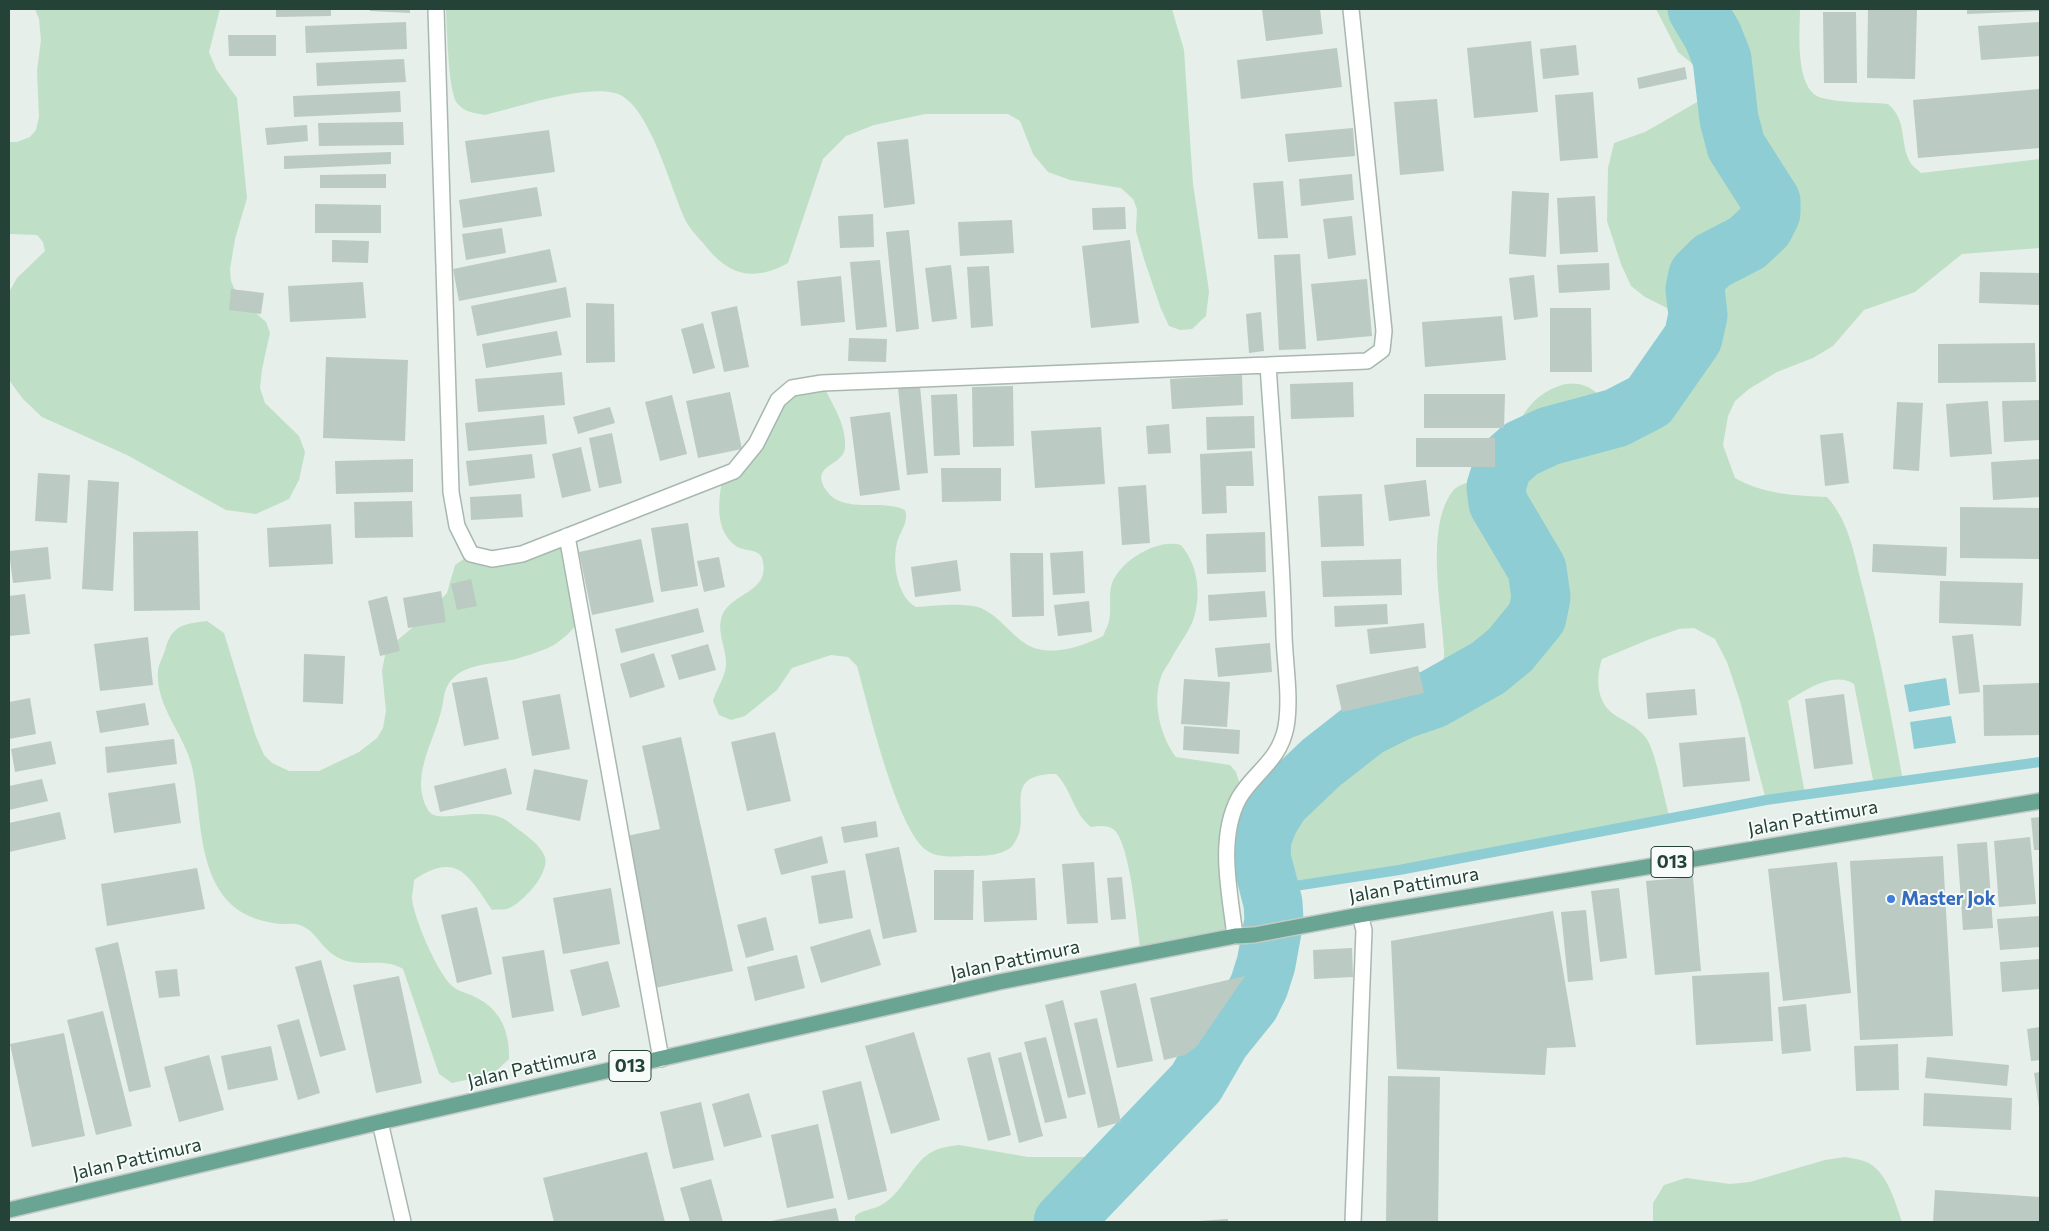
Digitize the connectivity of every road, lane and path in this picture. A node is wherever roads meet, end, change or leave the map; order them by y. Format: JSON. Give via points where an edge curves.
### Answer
{"nodes":[{"id":1,"x":436,"y":9,"type":"edge"},
{"id":2,"x":1351,"y":9,"type":"edge"},
{"id":3,"x":1268,"y":365,"type":"junction"},
{"id":4,"x":567,"y":536,"type":"junction"},
{"id":5,"x":2040,"y":801,"type":"edge"},
{"id":6,"x":1360,"y":914,"type":"junction"},
{"id":7,"x":1235,"y":936,"type":"junction"},
{"id":8,"x":661,"y":1058,"type":"junction"},
{"id":9,"x":380,"y":1122,"type":"junction"},
{"id":10,"x":9,"y":1210,"type":"edge"},
{"id":11,"x":403,"y":1222,"type":"edge"},
{"id":12,"x":1353,"y":1222,"type":"edge"}],
"edges":[{"from":1,"to":4,"type":"street","via":[[451,492],[457,526],[471,554],[492,559],[522,554]]},
{"from":2,"to":3,"type":"street","via":[[1384,331],[1382,350],[1367,361]]},
{"from":3,"to":4,"type":"street","via":[[831,382],[792,388],[778,400],[756,444],[734,471]]},
{"from":3,"to":7,"type":"street","via":[[1282,555],[1288,702],[1286,727],[1277,752],[1239,798],[1227,834]]},
{"from":4,"to":8,"type":"street"},
{"from":5,"to":6,"type":"main road","name":"Jalan Pattimura","number":"013"},
{"from":6,"to":7,"type":"main road","name":"Jalan Pattimura","number":"013"},
{"from":6,"to":12,"type":"street","via":[[1364,930]]},
{"from":7,"to":8,"type":"main road","name":"Jalan Pattimura","number":"013","via":[[999,982]]},
{"from":8,"to":9,"type":"main road","name":"Jalan Pattimura","number":"013"},
{"from":9,"to":10,"type":"main road","name":"Jalan Pattimura","number":"013"},
{"from":9,"to":11,"type":"street"}]}
